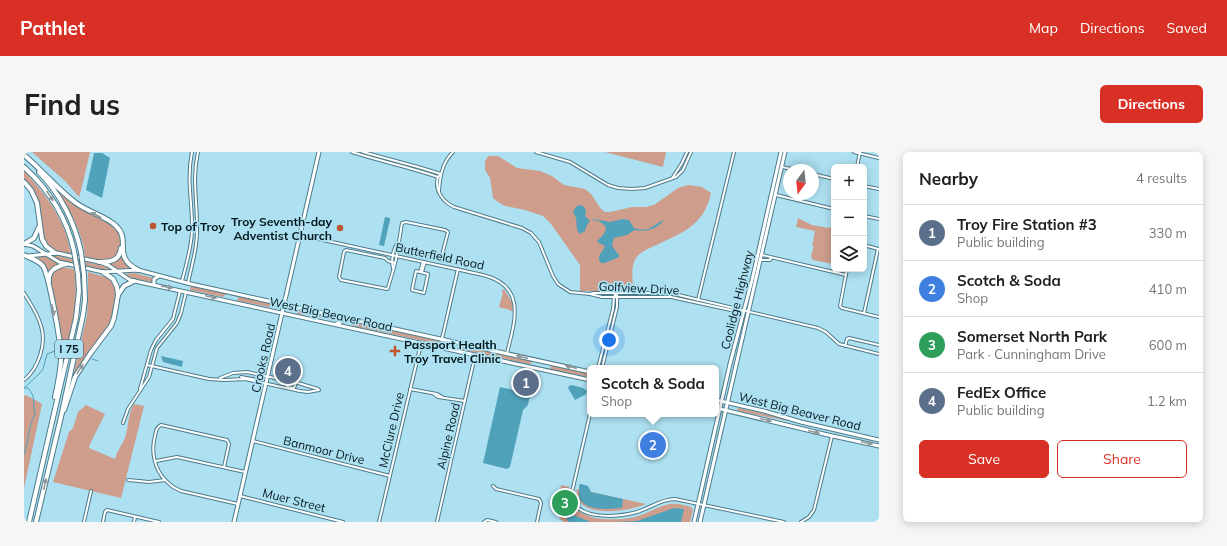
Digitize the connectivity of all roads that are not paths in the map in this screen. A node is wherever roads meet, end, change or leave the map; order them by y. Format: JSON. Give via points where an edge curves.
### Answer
{"nodes":[{"id":1,"x":192,"y":152,"type":"edge"},
{"id":2,"x":198,"y":152,"type":"edge"},
{"id":3,"x":319,"y":152,"type":"edge"},
{"id":4,"x":352,"y":152,"type":"edge"},
{"id":5,"x":363,"y":152,"type":"edge"},
{"id":6,"x":453,"y":152,"type":"edge"},
{"id":7,"x":536,"y":152,"type":"edge"},
{"id":8,"x":687,"y":152,"type":"edge"},
{"id":9,"x":691,"y":152,"type":"edge"},
{"id":10,"x":734,"y":152,"type":"edge"},
{"id":11,"x":781,"y":152,"type":"edge"},
{"id":12,"x":785,"y":152,"type":"edge"},
{"id":13,"x":854,"y":152,"type":"edge"},
{"id":14,"x":860,"y":153,"type":"edge"},
{"id":15,"x":24,"y":155,"type":"edge"},
{"id":16,"x":24,"y":158,"type":"edge"},
{"id":17,"x":879,"y":158,"type":"edge"},
{"id":18,"x":190,"y":162,"type":"junction"},
{"id":19,"x":858,"y":164,"type":"edge"},
{"id":20,"x":24,"y":167,"type":"edge"},
{"id":21,"x":782,"y":167,"type":"joint"},
{"id":22,"x":194,"y":169,"type":"junction"},
{"id":23,"x":819,"y":175,"type":"edge"},
{"id":24,"x":439,"y":176,"type":"junction"},
{"id":25,"x":673,"y":178,"type":"junction"},
{"id":26,"x":831,"y":178,"type":"edge"},
{"id":27,"x":24,"y":182,"type":"edge"},
{"id":28,"x":867,"y":187,"type":"edge"},
{"id":29,"x":879,"y":189,"type":"edge"},
{"id":30,"x":776,"y":195,"type":"junction"},
{"id":31,"x":190,"y":199,"type":"junction"},
{"id":32,"x":196,"y":201,"type":"junction"},
{"id":33,"x":831,"y":208,"type":"edge"},
{"id":34,"x":191,"y":209,"type":"junction"},
{"id":35,"x":196,"y":210,"type":"junction"},
{"id":36,"x":770,"y":211,"type":"junction"},
{"id":37,"x":867,"y":217,"type":"edge"},
{"id":38,"x":879,"y":219,"type":"edge"},
{"id":39,"x":39,"y":227,"type":"junction"},
{"id":40,"x":300,"y":235,"type":"junction"},
{"id":41,"x":122,"y":240,"type":"junction"},
{"id":42,"x":398,"y":243,"type":"junction"},
{"id":43,"x":24,"y":244,"type":"edge"},
{"id":44,"x":190,"y":244,"type":"junction"},
{"id":45,"x":196,"y":246,"type":"junction"},
{"id":46,"x":867,"y":246,"type":"edge"},
{"id":47,"x":395,"y":248,"type":"junction"},
{"id":48,"x":398,"y":249,"type":"junction"},
{"id":49,"x":879,"y":249,"type":"edge"},
{"id":50,"x":55,"y":253,"type":"junction"},
{"id":51,"x":45,"y":254,"type":"junction"},
{"id":52,"x":24,"y":255,"type":"edge"},
{"id":53,"x":393,"y":255,"type":"junction"},
{"id":54,"x":762,"y":255,"type":"junction"},
{"id":55,"x":397,"y":256,"type":"junction"},
{"id":56,"x":771,"y":258,"type":"junction"},
{"id":57,"x":761,"y":260,"type":"junction"},
{"id":58,"x":99,"y":262,"type":"junction"},
{"id":59,"x":392,"y":262,"type":"junction"},
{"id":60,"x":424,"y":262,"type":"junction"},
{"id":61,"x":395,"y":263,"type":"junction"},
{"id":62,"x":66,"y":264,"type":"junction"},
{"id":63,"x":393,"y":268,"type":"junction"},
{"id":64,"x":458,"y":269,"type":"junction"},
{"id":65,"x":138,"y":270,"type":"junction"},
{"id":66,"x":117,"y":271,"type":"junction"},
{"id":67,"x":184,"y":271,"type":"junction"},
{"id":68,"x":103,"y":272,"type":"junction"},
{"id":69,"x":421,"y":272,"type":"junction"},
{"id":70,"x":846,"y":272,"type":"edge"},
{"id":71,"x":190,"y":273,"type":"junction"},
{"id":72,"x":846,"y":275,"type":"junction"},
{"id":73,"x":159,"y":276,"type":"junction"},
{"id":74,"x":753,"y":276,"type":"junction"},
{"id":75,"x":756,"y":279,"type":"junction"},
{"id":76,"x":134,"y":281,"type":"junction"},
{"id":77,"x":182,"y":282,"type":"junction"},
{"id":78,"x":188,"y":283,"type":"junction"},
{"id":79,"x":154,"y":284,"type":"junction"},
{"id":80,"x":49,"y":287,"type":"junction"},
{"id":81,"x":180,"y":290,"type":"junction"},
{"id":82,"x":186,"y":291,"type":"junction"},
{"id":83,"x":228,"y":292,"type":"junction"},
{"id":84,"x":24,"y":293,"type":"edge"},
{"id":85,"x":616,"y":293,"type":"junction"},
{"id":86,"x":239,"y":294,"type":"junction"},
{"id":87,"x":590,"y":294,"type":"junction"},
{"id":88,"x":118,"y":295,"type":"junction"},
{"id":89,"x":617,"y":296,"type":"junction"},
{"id":90,"x":614,"y":297,"type":"junction"},
{"id":91,"x":224,"y":299,"type":"junction"},
{"id":92,"x":698,"y":299,"type":"junction"},
{"id":93,"x":235,"y":302,"type":"junction"},
{"id":94,"x":273,"y":302,"type":"junction"},
{"id":95,"x":697,"y":303,"type":"junction"},
{"id":96,"x":284,"y":304,"type":"junction"},
{"id":97,"x":297,"y":307,"type":"junction"},
{"id":98,"x":269,"y":309,"type":"junction"},
{"id":99,"x":744,"y":311,"type":"junction"},
{"id":100,"x":283,"y":312,"type":"junction"},
{"id":101,"x":749,"y":312,"type":"junction"},
{"id":102,"x":864,"y":313,"type":"junction"},
{"id":103,"x":293,"y":315,"type":"junction"},
{"id":104,"x":342,"y":317,"type":"junction"},
{"id":105,"x":879,"y":317,"type":"edge"},
{"id":106,"x":354,"y":320,"type":"junction"},
{"id":107,"x":336,"y":324,"type":"junction"},
{"id":108,"x":350,"y":327,"type":"junction"},
{"id":109,"x":442,"y":339,"type":"junction"},
{"id":110,"x":459,"y":342,"type":"junction"},
{"id":111,"x":421,"y":343,"type":"junction"},
{"id":112,"x":879,"y":345,"type":"edge"},
{"id":113,"x":437,"y":346,"type":"junction"},
{"id":114,"x":845,"y":346,"type":"junction"},
{"id":115,"x":734,"y":347,"type":"junction"},
{"id":116,"x":454,"y":350,"type":"junction"},
{"id":117,"x":739,"y":351,"type":"junction"},
{"id":118,"x":507,"y":353,"type":"junction"},
{"id":119,"x":475,"y":354,"type":"junction"},
{"id":120,"x":879,"y":354,"type":"edge"},
{"id":121,"x":534,"y":359,"type":"junction"},
{"id":122,"x":552,"y":363,"type":"junction"},
{"id":123,"x":147,"y":365,"type":"junction"},
{"id":124,"x":599,"y":365,"type":"edge"},
{"id":125,"x":603,"y":365,"type":"edge"},
{"id":126,"x":152,"y":366,"type":"junction"},
{"id":127,"x":530,"y":367,"type":"junction"},
{"id":128,"x":548,"y":371,"type":"junction"},
{"id":129,"x":587,"y":371,"type":"edge"},
{"id":130,"x":233,"y":373,"type":"junction"},
{"id":131,"x":258,"y":374,"type":"junction"},
{"id":132,"x":268,"y":376,"type":"junction"},
{"id":133,"x":219,"y":379,"type":"junction"},
{"id":134,"x":238,"y":379,"type":"junction"},
{"id":135,"x":587,"y":379,"type":"edge"},
{"id":136,"x":24,"y":380,"type":"edge"},
{"id":137,"x":234,"y":380,"type":"junction"},
{"id":138,"x":726,"y":380,"type":"junction"},
{"id":139,"x":266,"y":383,"type":"junction"},
{"id":140,"x":296,"y":383,"type":"junction"},
{"id":141,"x":732,"y":383,"type":"junction"},
{"id":142,"x":309,"y":387,"type":"junction"},
{"id":143,"x":285,"y":388,"type":"junction"},
{"id":144,"x":410,"y":389,"type":"junction"},
{"id":145,"x":140,"y":390,"type":"junction"},
{"id":146,"x":308,"y":392,"type":"junction"},
{"id":147,"x":719,"y":400,"type":"edge"},
{"id":148,"x":465,"y":401,"type":"junction"},
{"id":149,"x":722,"y":401,"type":"junction"},
{"id":150,"x":727,"y":402,"type":"junction"},
{"id":151,"x":739,"y":405,"type":"junction"},
{"id":152,"x":719,"y":406,"type":"edge"},
{"id":153,"x":719,"y":408,"type":"edge"},
{"id":154,"x":725,"y":410,"type":"junction"},
{"id":155,"x":735,"y":412,"type":"junction"},
{"id":156,"x":589,"y":417,"type":"edge"},
{"id":157,"x":716,"y":417,"type":"edge"},
{"id":158,"x":61,"y":418,"type":"junction"},
{"id":159,"x":790,"y":418,"type":"junction"},
{"id":160,"x":801,"y":422,"type":"junction"},
{"id":161,"x":52,"y":423,"type":"junction"},
{"id":162,"x":122,"y":424,"type":"dead end"},
{"id":163,"x":785,"y":425,"type":"junction"},
{"id":164,"x":797,"y":428,"type":"junction"},
{"id":165,"x":834,"y":429,"type":"junction"},
{"id":166,"x":713,"y":436,"type":"junction"},
{"id":167,"x":832,"y":436,"type":"junction"},
{"id":168,"x":719,"y":438,"type":"junction"},
{"id":169,"x":879,"y":440,"type":"edge"},
{"id":170,"x":253,"y":441,"type":"junction"},
{"id":171,"x":879,"y":446,"type":"edge"},
{"id":172,"x":708,"y":458,"type":"junction"},
{"id":173,"x":713,"y":461,"type":"junction"},
{"id":174,"x":156,"y":462,"type":"junction"},
{"id":175,"x":224,"y":467,"type":"junction"},
{"id":176,"x":705,"y":471,"type":"junction"},
{"id":177,"x":245,"y":472,"type":"junction"},
{"id":178,"x":710,"y":474,"type":"junction"},
{"id":179,"x":390,"y":476,"type":"junction"},
{"id":180,"x":128,"y":480,"type":"dead end"},
{"id":181,"x":165,"y":480,"type":"junction"},
{"id":182,"x":493,"y":486,"type":"dead end"},
{"id":183,"x":91,"y":491,"type":"dead end"},
{"id":184,"x":240,"y":496,"type":"junction"},
{"id":185,"x":698,"y":503,"type":"junction"},
{"id":186,"x":238,"y":504,"type":"junction"},
{"id":187,"x":704,"y":504,"type":"junction"},
{"id":188,"x":135,"y":517,"type":"junction"},
{"id":189,"x":28,"y":522,"type":"edge"},
{"id":190,"x":36,"y":522,"type":"edge"},
{"id":191,"x":84,"y":522,"type":"edge"},
{"id":192,"x":103,"y":522,"type":"edge"},
{"id":193,"x":134,"y":522,"type":"edge"},
{"id":194,"x":159,"y":522,"type":"edge"},
{"id":195,"x":234,"y":522,"type":"edge"},
{"id":196,"x":343,"y":522,"type":"edge"},
{"id":197,"x":380,"y":522,"type":"edge"},
{"id":198,"x":438,"y":522,"type":"edge"},
{"id":199,"x":484,"y":522,"type":"edge"},
{"id":200,"x":496,"y":522,"type":"edge"},
{"id":201,"x":537,"y":522,"type":"edge"},
{"id":202,"x":694,"y":522,"type":"edge"},
{"id":203,"x":700,"y":522,"type":"edge"},
{"id":204,"x":784,"y":522,"type":"edge"},
{"id":205,"x":801,"y":522,"type":"edge"}],
"edges":[{"from":1,"to":18,"type":"street"},
{"from":2,"to":22,"type":"street"},
{"from":3,"to":40,"type":"main road","name":"Crooks Road"},
{"from":4,"to":24,"type":"street"},
{"from":5,"to":24,"type":"street","via":[[418,167]]},
{"from":6,"to":24,"type":"street"},
{"from":7,"to":25,"type":"street","via":[[570,162],[604,183],[618,188],[638,189]]},
{"from":8,"to":25,"type":"street"},
{"from":9,"to":25,"type":"street","via":[[680,174]]},
{"from":10,"to":92,"type":"street"},
{"from":11,"to":36,"type":"main road","name":"Coolidge Highway"},
{"from":12,"to":21,"type":"main road","name":"Coolidge Highway"},
{"from":13,"to":14,"type":"street"},
{"from":14,"to":17,"type":"street"},
{"from":14,"to":19,"type":"street"},
{"from":41,"to":15,"type":"highway","one_way":true,"via":[[122,234],[117,227],[75,203]]},
{"from":16,"to":158,"type":"highway","number":"I 75","bridge":true,"via":[[42,175],[59,197],[72,222],[81,252],[85,300]]},
{"from":18,"to":22,"type":"street","via":[[194,163]]},
{"from":18,"to":31,"type":"street"},
{"from":20,"to":161,"type":"highway","number":"I 75","one_way":true,"bridge":true,"via":[[44,188],[60,213],[74,251],[78,274],[76,318]]},
{"from":21,"to":30,"type":"main road","name":"Coolidge Highway"},
{"from":22,"to":32,"type":"street"},
{"from":23,"to":26,"type":"street"},
{"from":24,"to":87,"type":"street","name":"Golfview Drive","via":[[439,192],[443,199],[452,206],[522,228],[530,233],[539,242],[558,284],[570,292]]},
{"from":27,"to":39,"type":"highway","via":[[37,202]]},
{"from":28,"to":29,"type":"street"},
{"from":30,"to":33,"type":"street"},
{"from":30,"to":36,"type":"main road","name":"Coolidge Highway"},
{"from":31,"to":32,"type":"street"},
{"from":31,"to":34,"type":"street"},
{"from":32,"to":35,"type":"street"},
{"from":34,"to":35,"type":"street"},
{"from":34,"to":44,"type":"street"},
{"from":35,"to":45,"type":"street"},
{"from":36,"to":54,"type":"main road","name":"Coolidge Highway"},
{"from":36,"to":74,"type":"main road","name":"Coolidge Highway"},
{"from":37,"to":38,"type":"street"},
{"from":39,"to":43,"type":"highway","via":[[34,238]]},
{"from":39,"to":50,"type":"highway","via":[[45,244]]},
{"from":40,"to":53,"type":"street","name":"Butterfield Road"},
{"from":40,"to":96,"type":"main road","name":"Crooks Road"},
{"from":41,"to":58,"type":"highway","via":[[118,258],[110,262]]},
{"from":41,"to":65,"type":"highway","via":[[125,261]]},
{"from":42,"to":47,"type":"street"},
{"from":42,"to":48,"type":"street"},
{"from":42,"to":48,"type":"street","via":[[404,222],[448,232],[441,259]]},
{"from":43,"to":51,"type":"main road","name":"West Big Beaver Road"},
{"from":44,"to":45,"type":"street"},
{"from":44,"to":67,"type":"street"},
{"from":45,"to":71,"type":"street"},
{"from":46,"to":49,"type":"street"},
{"from":47,"to":48,"type":"street"},
{"from":47,"to":53,"type":"street"},
{"from":48,"to":55,"type":"street"},
{"from":49,"to":102,"type":"street"},
{"from":50,"to":51,"type":"main road","name":"West Big Beaver Road"},
{"from":50,"to":58,"type":"main road","name":"West Big Beaver Road"},
{"from":51,"to":52,"type":"main road","name":"West Big Beaver Road"},
{"from":51,"to":62,"type":"main road","name":"West Big Beaver Road"},
{"from":52,"to":80,"type":"highway","via":[[42,265]]},
{"from":53,"to":55,"type":"street","name":"Butterfield Road"},
{"from":53,"to":59,"type":"street"},
{"from":54,"to":56,"type":"street"},
{"from":54,"to":57,"type":"main road","name":"Coolidge Highway"},
{"from":55,"to":60,"type":"street","name":"Butterfield Road"},
{"from":55,"to":61,"type":"street"},
{"from":56,"to":57,"type":"street"},
{"from":56,"to":72,"type":"street"},
{"from":57,"to":75,"type":"main road","name":"Coolidge Highway"},
{"from":58,"to":66,"type":"main road","name":"West Big Beaver Road"},
{"from":59,"to":61,"type":"street"},
{"from":59,"to":63,"type":"street"},
{"from":59,"to":63,"type":"street","via":[[385,258],[346,250],[339,277],[341,280],[387,289]]},
{"from":60,"to":64,"type":"street","name":"Butterfield Road"},
{"from":60,"to":69,"type":"street"},
{"from":61,"to":63,"type":"street"},
{"from":62,"to":68,"type":"main road","name":"West Big Beaver Road"},
{"from":62,"to":80,"type":"highway","via":[[51,271]]},
{"from":64,"to":109,"type":"street"},
{"from":64,"to":118,"type":"street","name":"Butterfield Road","via":[[494,278],[510,293],[516,313]]},
{"from":65,"to":66,"type":"main road","name":"West Big Beaver Road"},
{"from":65,"to":73,"type":"main road","name":"West Big Beaver Road"},
{"from":66,"to":68,"type":"main road","name":"West Big Beaver Road"},
{"from":66,"to":76,"type":"main road","name":"West Big Beaver Road"},
{"from":67,"to":71,"type":"street"},
{"from":67,"to":77,"type":"street"},
{"from":68,"to":88,"type":"highway","via":[[114,281]]},
{"from":69,"to":69,"type":"street","via":[[416,271],[412,290],[424,293],[428,274]]},
{"from":70,"to":72,"type":"street"},
{"from":71,"to":78,"type":"street"},
{"from":72,"to":102,"type":"street","via":[[840,307]]},
{"from":73,"to":77,"type":"main road","name":"West Big Beaver Road"},
{"from":73,"to":79,"type":"main road","via":[[154,279]]},
{"from":74,"to":75,"type":"main road"},
{"from":74,"to":99,"type":"main road","name":"Coolidge Highway"},
{"from":75,"to":101,"type":"main road","name":"Coolidge Highway"},
{"from":76,"to":79,"type":"main road","name":"West Big Beaver Road"},
{"from":76,"to":88,"type":"highway","via":[[124,286]]},
{"from":77,"to":78,"type":"main road","name":"West Big Beaver Road"},
{"from":78,"to":83,"type":"main road","name":"West Big Beaver Road"},
{"from":79,"to":81,"type":"main road","name":"West Big Beaver Road","one_way":true},
{"from":80,"to":161,"type":"highway","one_way":true,"via":[[61,356]]},
{"from":81,"to":82,"type":"main road","name":"West Big Beaver Road"},
{"from":81,"to":123,"type":"street","via":[[173,319],[154,343]]},
{"from":82,"to":91,"type":"main road","name":"West Big Beaver Road","one_way":true},
{"from":82,"to":126,"type":"street","via":[[180,316],[157,348]]},
{"from":83,"to":86,"type":"main road","name":"West Big Beaver Road"},
{"from":83,"to":91,"type":"main road"},
{"from":84,"to":136,"type":"street","via":[[40,321],[43,336],[36,365]]},
{"from":85,"to":87,"type":"street","name":"Golfview Drive"},
{"from":85,"to":89,"type":"street"},
{"from":85,"to":90,"type":"street"},
{"from":85,"to":92,"type":"street","name":"Golfview Drive","via":[[669,293]]},
{"from":86,"to":93,"type":"main road"},
{"from":86,"to":94,"type":"main road","name":"West Big Beaver Road"},
{"from":87,"to":90,"type":"street","name":"Golfview Drive"},
{"from":158,"to":88,"type":"highway","one_way":true,"via":[[75,378],[113,321]]},
{"from":89,"to":90,"type":"street","name":"Golfview Drive"},
{"from":89,"to":95,"type":"street","name":"Golfview Drive","via":[[670,297]]},
{"from":89,"to":125,"type":"street","via":[[617,307]]},
{"from":90,"to":124,"type":"street"},
{"from":91,"to":93,"type":"main road","name":"West Big Beaver Road"},
{"from":92,"to":95,"type":"street"},
{"from":92,"to":99,"type":"street","name":"Golfview Drive"},
{"from":93,"to":98,"type":"main road","name":"West Big Beaver Road"},
{"from":94,"to":96,"type":"main road","name":"West Big Beaver Road"},
{"from":94,"to":98,"type":"main road"},
{"from":95,"to":99,"type":"street","name":"Golfview Drive"},
{"from":96,"to":97,"type":"main road","name":"West Big Beaver Road"},
{"from":96,"to":100,"type":"main road","name":"Crooks Road"},
{"from":97,"to":103,"type":"main road","via":[[293,310]]},
{"from":97,"to":104,"type":"main road","name":"West Big Beaver Road"},
{"from":98,"to":100,"type":"main road","name":"West Big Beaver Road"},
{"from":99,"to":101,"type":"street"},
{"from":99,"to":115,"type":"main road","name":"Coolidge Highway"},
{"from":100,"to":103,"type":"main road","name":"West Big Beaver Road"},
{"from":100,"to":132,"type":"main road","name":"Crooks Road"},
{"from":101,"to":114,"type":"street","via":[[818,328]]},
{"from":101,"to":117,"type":"main road","name":"Coolidge Highway"},
{"from":102,"to":105,"type":"street"},
{"from":103,"to":107,"type":"main road","name":"West Big Beaver Road"},
{"from":104,"to":106,"type":"main road","name":"West Big Beaver Road"},
{"from":104,"to":107,"type":"main road","via":[[341,322]]},
{"from":106,"to":108,"type":"main road","via":[[350,322]]},
{"from":106,"to":109,"type":"main road","name":"West Big Beaver Road"},
{"from":107,"to":108,"type":"main road","name":"West Big Beaver Road"},
{"from":108,"to":111,"type":"main road","name":"West Big Beaver Road"},
{"from":109,"to":110,"type":"main road","name":"West Big Beaver Road"},
{"from":109,"to":113,"type":"main road","via":[[441,344]]},
{"from":110,"to":116,"type":"main road"},
{"from":110,"to":118,"type":"main road","name":"West Big Beaver Road"},
{"from":111,"to":113,"type":"main road","name":"West Big Beaver Road"},
{"from":111,"to":144,"type":"street","name":"McClure Drive"},
{"from":112,"to":114,"type":"street","via":[[850,338],[847,339]]},
{"from":113,"to":116,"type":"main road","name":"West Big Beaver Road"},
{"from":114,"to":120,"type":"street"},
{"from":115,"to":117,"type":"main road"},
{"from":115,"to":138,"type":"main road","name":"Coolidge Highway"},
{"from":116,"to":119,"type":"main road","name":"West Big Beaver Road"},
{"from":117,"to":141,"type":"main road","name":"Coolidge Highway"},
{"from":121,"to":118,"type":"main road","name":"West Big Beaver Road","one_way":true},
{"from":119,"to":127,"type":"main road","name":"West Big Beaver Road"},
{"from":119,"to":148,"type":"street","name":"Alpine Road"},
{"from":121,"to":122,"type":"main road","name":"West Big Beaver Road"},
{"from":121,"to":127,"type":"main road"},
{"from":122,"to":128,"type":"main road","via":[[548,366]]},
{"from":129,"to":122,"type":"main road","name":"West Big Beaver Road","one_way":true},
{"from":123,"to":126,"type":"street"},
{"from":123,"to":145,"type":"street"},
{"from":126,"to":133,"type":"street"},
{"from":126,"to":145,"type":"street","via":[[148,380]]},
{"from":127,"to":128,"type":"main road","name":"West Big Beaver Road"},
{"from":128,"to":135,"type":"main road","name":"West Big Beaver Road"},
{"from":130,"to":131,"type":"street"},
{"from":130,"to":133,"type":"street"},
{"from":130,"to":137,"type":"street"},
{"from":131,"to":132,"type":"street"},
{"from":131,"to":134,"type":"street","via":[[258,380],[243,377]]},
{"from":132,"to":139,"type":"main road","name":"Crooks Road"},
{"from":132,"to":140,"type":"street"},
{"from":133,"to":137,"type":"street"},
{"from":134,"to":137,"type":"street"},
{"from":134,"to":139,"type":"street"},
{"from":138,"to":141,"type":"main road"},
{"from":138,"to":149,"type":"main road","name":"Coolidge Highway"},
{"from":139,"to":143,"type":"street"},
{"from":139,"to":170,"type":"main road","name":"Crooks Road"},
{"from":140,"to":142,"type":"street"},
{"from":140,"to":143,"type":"street","via":[[294,388]]},
{"from":141,"to":150,"type":"main road","name":"Coolidge Highway"},
{"from":142,"to":146,"type":"street"},
{"from":142,"to":146,"type":"street","via":[[319,390]]},
{"from":143,"to":146,"type":"street"},
{"from":144,"to":148,"type":"street"},
{"from":144,"to":179,"type":"street","name":"McClure Drive"},
{"from":145,"to":162,"type":"street"},
{"from":147,"to":149,"type":"main road","name":"West Big Beaver Road"},
{"from":148,"to":198,"type":"street","name":"Alpine Road"},
{"from":149,"to":150,"type":"main road","name":"West Big Beaver Road"},
{"from":149,"to":152,"type":"main road","name":"Coolidge Highway"},
{"from":150,"to":151,"type":"main road","name":"West Big Beaver Road"},
{"from":150,"to":154,"type":"main road","name":"Coolidge Highway"},
{"from":151,"to":155,"type":"main road","via":[[735,407]]},
{"from":151,"to":159,"type":"main road","name":"West Big Beaver Road"},
{"from":153,"to":154,"type":"main road","name":"West Big Beaver Road"},
{"from":154,"to":155,"type":"main road","name":"West Big Beaver Road"},
{"from":154,"to":168,"type":"main road","name":"Coolidge Highway"},
{"from":155,"to":163,"type":"main road","name":"West Big Beaver Road","one_way":true},
{"from":156,"to":185,"type":"street","via":[[572,496],[576,506],[582,511],[617,515],[635,512],[668,500]]},
{"from":157,"to":166,"type":"main road","name":"Coolidge Highway"},
{"from":190,"to":158,"type":"highway","number":"I 75","one_way":true},
{"from":159,"to":160,"type":"main road","name":"West Big Beaver Road"},
{"from":159,"to":163,"type":"main road","via":[[789,423]]},
{"from":160,"to":164,"type":"main road","via":[[797,424]]},
{"from":160,"to":165,"type":"main road","name":"West Big Beaver Road"},
{"from":161,"to":189,"type":"highway","number":"I 75"},
{"from":163,"to":164,"type":"main road","name":"West Big Beaver Road"},
{"from":164,"to":167,"type":"main road","name":"West Big Beaver Road","one_way":true},
{"from":165,"to":167,"type":"main road","via":[[831,432]]},
{"from":165,"to":169,"type":"main road","name":"West Big Beaver Road"},
{"from":166,"to":168,"type":"main road"},
{"from":166,"to":172,"type":"main road","name":"Coolidge Highway"},
{"from":167,"to":171,"type":"main road","name":"West Big Beaver Road","one_way":true},
{"from":167,"to":205,"type":"street","via":[[814,510]]},
{"from":168,"to":173,"type":"main road","name":"Coolidge Highway"},
{"from":170,"to":177,"type":"main road","name":"Crooks Road"},
{"from":170,"to":179,"type":"street","name":"Banmoor Drive"},
{"from":172,"to":173,"type":"main road"},
{"from":172,"to":176,"type":"main road","name":"Coolidge Highway"},
{"from":173,"to":178,"type":"main road","name":"Coolidge Highway"},
{"from":174,"to":175,"type":"street","via":[[177,457]]},
{"from":174,"to":175,"type":"street","via":[[153,449],[155,435],[158,427],[162,425],[227,440],[229,444]]},
{"from":174,"to":181,"type":"street"},
{"from":175,"to":177,"type":"street"},
{"from":176,"to":178,"type":"main road"},
{"from":176,"to":185,"type":"main road","name":"Coolidge Highway"},
{"from":177,"to":184,"type":"main road","name":"Crooks Road"},
{"from":178,"to":187,"type":"main road","name":"Coolidge Highway"},
{"from":179,"to":197,"type":"street","name":"McClure Drive"},
{"from":180,"to":181,"type":"street"},
{"from":181,"to":186,"type":"street","via":[[181,491]]},
{"from":182,"to":201,"type":"street","via":[[496,489],[539,499],[541,503]]},
{"from":183,"to":191,"type":"street"},
{"from":184,"to":186,"type":"main road","name":"Crooks Road"},
{"from":184,"to":196,"type":"street","name":"Muer Street"},
{"from":185,"to":187,"type":"street"},
{"from":185,"to":202,"type":"main road","name":"Coolidge Highway"},
{"from":186,"to":195,"type":"main road","name":"Crooks Road"},
{"from":187,"to":203,"type":"main road","name":"Coolidge Highway"},
{"from":187,"to":204,"type":"street"},
{"from":188,"to":192,"type":"street","via":[[108,510]]},
{"from":188,"to":193,"type":"street"},
{"from":188,"to":194,"type":"street"},
{"from":199,"to":200,"type":"street"}]}
